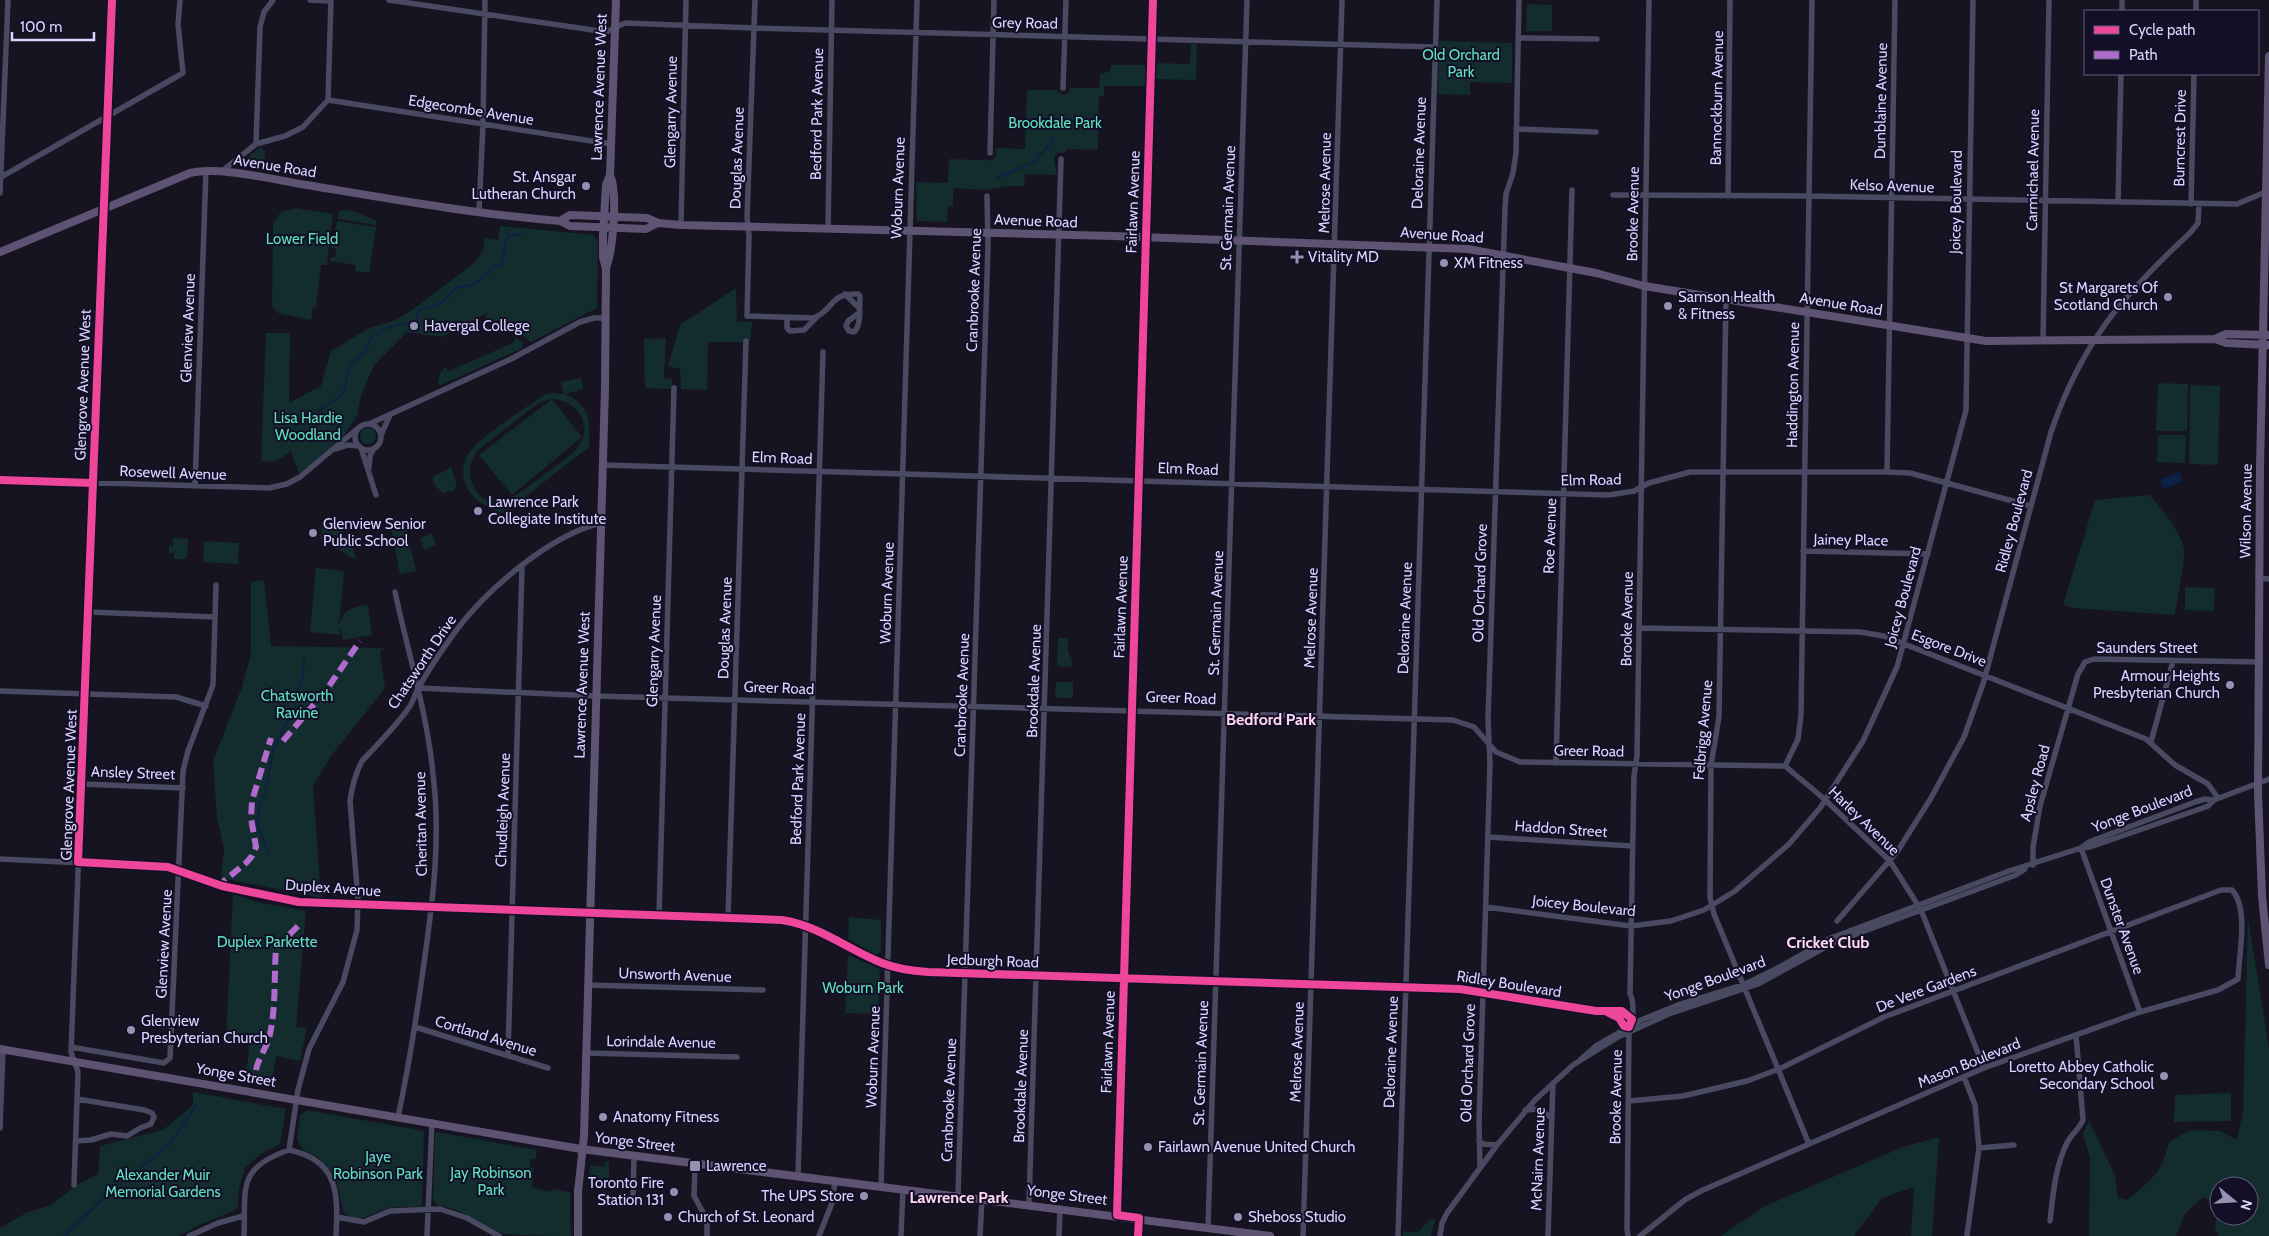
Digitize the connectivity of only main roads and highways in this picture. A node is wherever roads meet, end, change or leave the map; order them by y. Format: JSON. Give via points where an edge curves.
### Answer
{"nodes":[{"id":1,"x":616,"y":0,"type":"edge"},
{"id":2,"x":2269,"y":56,"type":"edge"},
{"id":3,"x":2268,"y":191,"type":"edge"},
{"id":4,"x":609,"y":217,"type":"junction"},
{"id":5,"x":560,"y":221,"type":"junction"},
{"id":6,"x":658,"y":223,"type":"junction"},
{"id":7,"x":608,"y":227,"type":"junction"},
{"id":8,"x":0,"y":252,"type":"edge"},
{"id":9,"x":2267,"y":258,"type":"edge"},
{"id":10,"x":2266,"y":334,"type":"edge"},
{"id":11,"x":2215,"y":338,"type":"junction"},
{"id":12,"x":2266,"y":344,"type":"edge"},
{"id":13,"x":2269,"y":965,"type":"edge"},
{"id":14,"x":1,"y":1049,"type":"edge"},
{"id":15,"x":580,"y":1149,"type":"junction"},
{"id":16,"x":1219,"y":1232,"type":"edge"},
{"id":17,"x":578,"y":1236,"type":"edge"},
{"id":18,"x":1270,"y":1236,"type":"edge"}],
"edges":[{"from":1,"to":4,"type":"main road","name":"Lawrence Avenue West","via":[[610,175],[606,185]]},
{"from":2,"to":3,"type":"main road","name":"Wilson Avenue"},
{"from":3,"to":9,"type":"main road","name":"Wilson Avenue"},
{"from":4,"to":5,"type":"main road","name":"Avenue Road","via":[[570,214]]},
{"from":4,"to":6,"type":"main road","name":"Avenue Road","via":[[647,218]]},
{"from":4,"to":7,"type":"main road","name":"Lawrence Avenue West"},
{"from":5,"to":7,"type":"main road","name":"Avenue Road","via":[[570,226]]},
{"from":5,"to":8,"type":"main road","name":"Avenue Road","via":[[206,170],[190,173]]},
{"from":6,"to":7,"type":"main road","name":"Avenue Road","via":[[646,229]]},
{"from":6,"to":11,"type":"main road","name":"Avenue Road","via":[[1468,249],[1644,286],[1967,340]]},
{"from":7,"to":15,"type":"main road","name":"Lawrence Avenue West","via":[[602,257],[606,269],[603,465]]},
{"from":9,"to":10,"type":"main road","name":"Wilson Avenue"},
{"from":10,"to":11,"type":"main road","name":"Avenue Road","via":[[2226,334]]},
{"from":10,"to":12,"type":"main road","name":"Wilson Avenue"},
{"from":11,"to":12,"type":"main road","name":"Avenue Road","via":[[2226,343]]},
{"from":12,"to":13,"type":"main road","name":"Wilson Avenue","via":[[2259,578],[2258,783],[2262,896]]},
{"from":14,"to":15,"type":"main road","name":"Yonge Street"},
{"from":15,"to":16,"type":"main road","name":"Yonge Street","via":[[1117,1215],[1208,1227]]},
{"from":15,"to":17,"type":"main road","name":"Lawrence Avenue West"},
{"from":16,"to":18,"type":"main road","name":"Yonge Street"}]}
